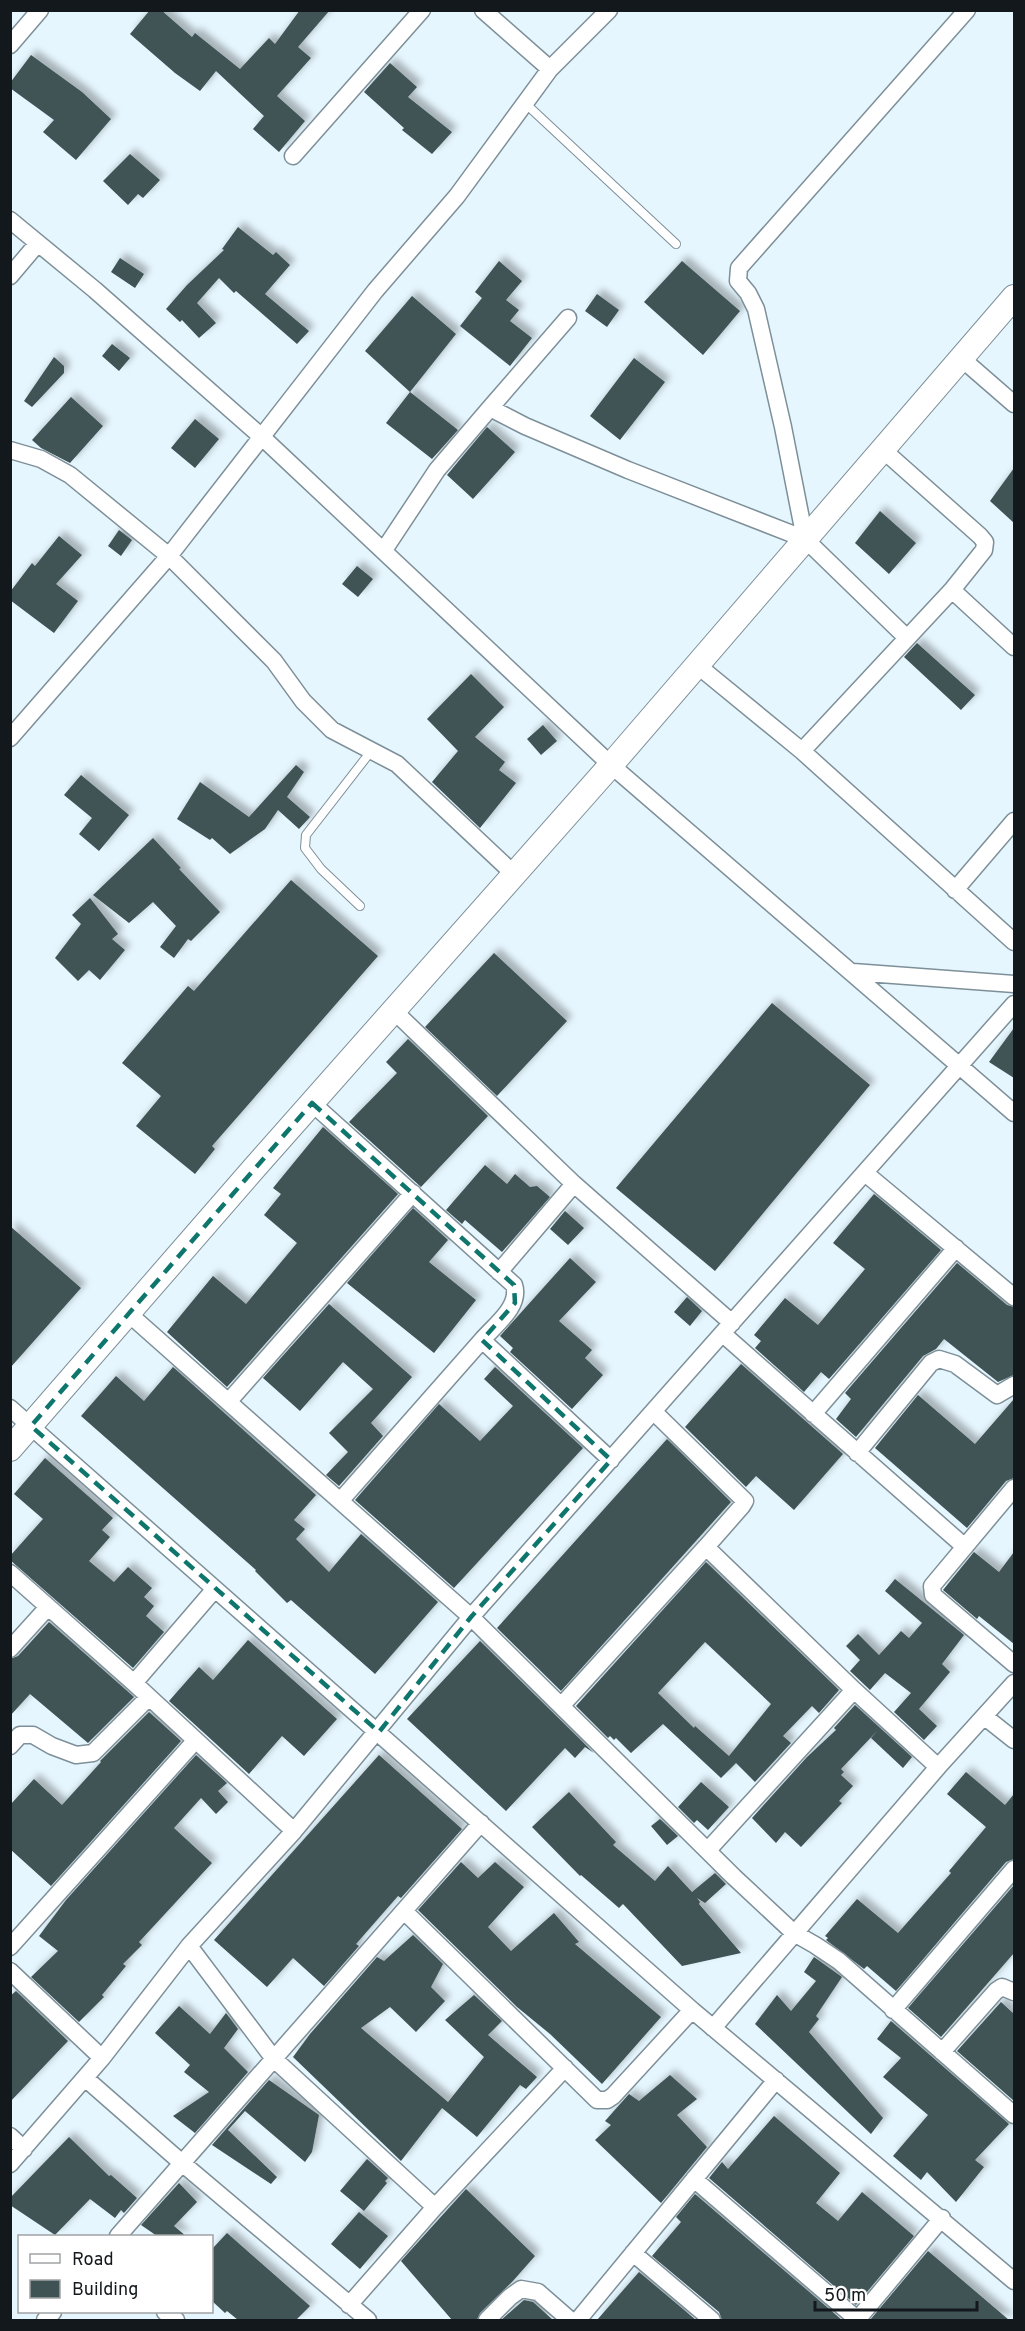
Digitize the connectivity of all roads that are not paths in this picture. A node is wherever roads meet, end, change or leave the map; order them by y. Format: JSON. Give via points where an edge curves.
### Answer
{"nodes":[{"id":1,"x":40,"y":10,"type":"edge"},
{"id":2,"x":422,"y":10,"type":"edge"},
{"id":3,"x":483,"y":10,"type":"edge"},
{"id":4,"x":609,"y":10,"type":"edge"},
{"id":5,"x":967,"y":10,"type":"edge"},
{"id":6,"x":10,"y":45,"type":"edge"},
{"id":7,"x":550,"y":69,"type":"junction"},
{"id":8,"x":526,"y":104,"type":"junction"},
{"id":9,"x":293,"y":156,"type":"dead end"},
{"id":10,"x":10,"y":220,"type":"edge"},
{"id":11,"x":38,"y":243,"type":"junction"},
{"id":12,"x":675,"y":244,"type":"dead end"},
{"id":13,"x":10,"y":276,"type":"edge"},
{"id":14,"x":1014,"y":297,"type":"edge"},
{"id":15,"x":568,"y":318,"type":"dead end"},
{"id":16,"x":961,"y":358,"type":"junction"},
{"id":17,"x":1014,"y":404,"type":"edge"},
{"id":18,"x":490,"y":408,"type":"junction"},
{"id":19,"x":263,"y":438,"type":"junction"},
{"id":20,"x":882,"y":449,"type":"junction"},
{"id":21,"x":10,"y":450,"type":"edge"},
{"id":22,"x":805,"y":539,"type":"junction"},
{"id":23,"x":384,"y":550,"type":"junction"},
{"id":24,"x":169,"y":556,"type":"junction"},
{"id":25,"x":952,"y":590,"type":"junction"},
{"id":26,"x":907,"y":638,"type":"junction"},
{"id":27,"x":1014,"y":647,"type":"edge"},
{"id":28,"x":697,"y":665,"type":"junction"},
{"id":29,"x":10,"y":738,"type":"edge"},
{"id":30,"x":372,"y":750,"type":"junction"},
{"id":31,"x":802,"y":751,"type":"junction"},
{"id":32,"x":611,"y":765,"type":"junction"},
{"id":33,"x":1014,"y":821,"type":"edge"},
{"id":34,"x":515,"y":875,"type":"junction"},
{"id":35,"x":955,"y":890,"type":"junction"},
{"id":36,"x":360,"y":906,"type":"dead end"},
{"id":37,"x":1014,"y":942,"type":"edge"},
{"id":38,"x":853,"y":972,"type":"junction"},
{"id":39,"x":1014,"y":984,"type":"edge"},
{"id":40,"x":1014,"y":1004,"type":"edge"},
{"id":41,"x":394,"y":1011,"type":"junction"},
{"id":42,"x":961,"y":1067,"type":"junction"},
{"id":43,"x":312,"y":1103,"type":"junction"},
{"id":44,"x":1014,"y":1113,"type":"edge"},
{"id":45,"x":865,"y":1173,"type":"junction"},
{"id":46,"x":574,"y":1184,"type":"junction"},
{"id":47,"x":413,"y":1193,"type":"junction"},
{"id":48,"x":956,"y":1248,"type":"junction"},
{"id":49,"x":499,"y":1272,"type":"junction"},
{"id":50,"x":1014,"y":1297,"type":"edge"},
{"id":51,"x":129,"y":1314,"type":"junction"},
{"id":52,"x":727,"y":1328,"type":"junction"},
{"id":53,"x":482,"y":1340,"type":"junction"},
{"id":54,"x":1014,"y":1385,"type":"edge"},
{"id":55,"x":229,"y":1401,"type":"junction"},
{"id":56,"x":10,"y":1408,"type":"edge"},
{"id":57,"x":654,"y":1412,"type":"junction"},
{"id":58,"x":813,"y":1414,"type":"junction"},
{"id":59,"x":31,"y":1426,"type":"junction"},
{"id":60,"x":10,"y":1449,"type":"edge"},
{"id":61,"x":857,"y":1453,"type":"junction"},
{"id":62,"x":611,"y":1460,"type":"junction"},
{"id":63,"x":1014,"y":1488,"type":"edge"},
{"id":64,"x":340,"y":1500,"type":"junction"},
{"id":65,"x":706,"y":1547,"type":"junction"},
{"id":66,"x":965,"y":1547,"type":"junction"},
{"id":67,"x":10,"y":1573,"type":"edge"},
{"id":68,"x":214,"y":1590,"type":"junction"},
{"id":69,"x":48,"y":1607,"type":"junction"},
{"id":70,"x":471,"y":1617,"type":"junction"},
{"id":71,"x":10,"y":1649,"type":"edge"},
{"id":72,"x":1014,"y":1664,"type":"edge"},
{"id":73,"x":134,"y":1683,"type":"junction"},
{"id":74,"x":1014,"y":1683,"type":"edge"},
{"id":75,"x":854,"y":1690,"type":"junction"},
{"id":76,"x":149,"y":1697,"type":"junction"},
{"id":77,"x":562,"y":1705,"type":"junction"},
{"id":78,"x":985,"y":1717,"type":"junction"},
{"id":79,"x":379,"y":1731,"type":"junction"},
{"id":80,"x":1014,"y":1740,"type":"edge"},
{"id":81,"x":195,"y":1741,"type":"junction"},
{"id":82,"x":10,"y":1746,"type":"edge"},
{"id":83,"x":938,"y":1767,"type":"junction"},
{"id":84,"x":481,"y":1823,"type":"junction"},
{"id":85,"x":294,"y":1831,"type":"junction"},
{"id":86,"x":708,"y":1850,"type":"junction"},
{"id":87,"x":1014,"y":1869,"type":"edge"},
{"id":88,"x":405,"y":1911,"type":"junction"},
{"id":89,"x":794,"y":1933,"type":"junction"},
{"id":90,"x":189,"y":1946,"type":"junction"},
{"id":91,"x":10,"y":1947,"type":"edge"},
{"id":92,"x":10,"y":1971,"type":"edge"},
{"id":93,"x":1014,"y":1992,"type":"edge"},
{"id":94,"x":692,"y":2010,"type":"junction"},
{"id":95,"x":893,"y":2010,"type":"junction"},
{"id":96,"x":713,"y":2028,"type":"junction"},
{"id":97,"x":942,"y":2052,"type":"junction"},
{"id":98,"x":102,"y":2058,"type":"junction"},
{"id":99,"x":274,"y":2059,"type":"junction"},
{"id":100,"x":565,"y":2068,"type":"junction"},
{"id":101,"x":85,"y":2078,"type":"junction"},
{"id":102,"x":776,"y":2080,"type":"junction"},
{"id":103,"x":1014,"y":2115,"type":"edge"},
{"id":104,"x":10,"y":2136,"type":"edge"},
{"id":105,"x":24,"y":2149,"type":"junction"},
{"id":106,"x":182,"y":2163,"type":"junction"},
{"id":107,"x":10,"y":2164,"type":"edge"},
{"id":108,"x":694,"y":2179,"type":"junction"},
{"id":109,"x":435,"y":2207,"type":"junction"},
{"id":110,"x":942,"y":2218,"type":"junction"},
{"id":111,"x":119,"y":2235,"type":"edge"},
{"id":112,"x":633,"y":2253,"type":"junction"},
{"id":113,"x":1014,"y":2281,"type":"edge"},
{"id":114,"x":349,"y":2305,"type":"junction"},
{"id":115,"x":368,"y":2320,"type":"edge"},
{"id":116,"x":487,"y":2320,"type":"edge"},
{"id":117,"x":570,"y":2320,"type":"edge"},
{"id":118,"x":578,"y":2320,"type":"edge"},
{"id":119,"x":712,"y":2320,"type":"edge"},
{"id":120,"x":858,"y":2320,"type":"edge"}],
"edges":[{"from":1,"to":6,"type":"street"},
{"from":2,"to":9,"type":"street"},
{"from":3,"to":7,"type":"street"},
{"from":4,"to":7,"type":"street"},
{"from":5,"to":22,"type":"street","via":[[739,268],[738,281],[756,309]]},
{"from":7,"to":8,"type":"street"},
{"from":8,"to":12,"type":"lane"},
{"from":8,"to":19,"type":"street"},
{"from":10,"to":11,"type":"street"},
{"from":11,"to":13,"type":"street"},
{"from":11,"to":19,"type":"street"},
{"from":14,"to":16,"type":"street"},
{"from":15,"to":18,"type":"street"},
{"from":16,"to":17,"type":"street"},
{"from":16,"to":20,"type":"street"},
{"from":18,"to":22,"type":"street","via":[[628,470]]},
{"from":18,"to":23,"type":"street","via":[[437,470]]},
{"from":19,"to":23,"type":"street"},
{"from":19,"to":24,"type":"street"},
{"from":20,"to":22,"type":"street"},
{"from":20,"to":25,"type":"street","via":[[985,542],[984,550]]},
{"from":21,"to":24,"type":"street","via":[[41,459],[70,475]]},
{"from":22,"to":26,"type":"street"},
{"from":22,"to":28,"type":"street"},
{"from":23,"to":32,"type":"street"},
{"from":24,"to":29,"type":"street"},
{"from":24,"to":30,"type":"street","via":[[274,661],[303,701],[332,730]]},
{"from":25,"to":26,"type":"street"},
{"from":25,"to":27,"type":"street"},
{"from":26,"to":31,"type":"street"},
{"from":28,"to":31,"type":"street"},
{"from":28,"to":32,"type":"street"},
{"from":30,"to":34,"type":"street","via":[[397,764]]},
{"from":30,"to":36,"type":"lane","via":[[306,835],[305,848]]},
{"from":31,"to":35,"type":"street"},
{"from":32,"to":34,"type":"street"},
{"from":32,"to":38,"type":"street"},
{"from":33,"to":35,"type":"street"},
{"from":34,"to":41,"type":"street"},
{"from":35,"to":37,"type":"street"},
{"from":38,"to":39,"type":"street"},
{"from":38,"to":42,"type":"street"},
{"from":40,"to":42,"type":"street"},
{"from":41,"to":43,"type":"street"},
{"from":41,"to":46,"type":"street"},
{"from":42,"to":44,"type":"street"},
{"from":42,"to":45,"type":"street"},
{"from":43,"to":47,"type":"street"},
{"from":43,"to":51,"type":"street"},
{"from":45,"to":48,"type":"street"},
{"from":45,"to":52,"type":"street"},
{"from":46,"to":49,"type":"street"},
{"from":46,"to":52,"type":"street"},
{"from":47,"to":49,"type":"street"},
{"from":47,"to":55,"type":"street"},
{"from":48,"to":50,"type":"street"},
{"from":48,"to":58,"type":"street"},
{"from":49,"to":53,"type":"street","via":[[514,1285],[515,1303]]},
{"from":51,"to":55,"type":"street"},
{"from":51,"to":59,"type":"street"},
{"from":52,"to":57,"type":"street"},
{"from":52,"to":58,"type":"street"},
{"from":53,"to":62,"type":"street"},
{"from":53,"to":64,"type":"street"},
{"from":54,"to":61,"type":"street","via":[[997,1395],[955,1364],[939,1359],[931,1363]]},
{"from":55,"to":64,"type":"street"},
{"from":56,"to":59,"type":"street"},
{"from":57,"to":62,"type":"street"},
{"from":57,"to":65,"type":"street","via":[[745,1501]]},
{"from":58,"to":61,"type":"street"},
{"from":59,"to":60,"type":"street"},
{"from":59,"to":68,"type":"street"},
{"from":61,"to":66,"type":"street"},
{"from":62,"to":70,"type":"street"},
{"from":63,"to":66,"type":"street"},
{"from":64,"to":70,"type":"street"},
{"from":65,"to":75,"type":"street"},
{"from":65,"to":77,"type":"street"},
{"from":66,"to":72,"type":"street","via":[[936,1580],[933,1595]]},
{"from":67,"to":69,"type":"street"},
{"from":68,"to":73,"type":"street"},
{"from":68,"to":79,"type":"street"},
{"from":69,"to":71,"type":"street"},
{"from":69,"to":73,"type":"street"},
{"from":70,"to":77,"type":"street"},
{"from":70,"to":79,"type":"street"},
{"from":73,"to":76,"type":"street"},
{"from":74,"to":78,"type":"street"},
{"from":75,"to":83,"type":"street"},
{"from":75,"to":86,"type":"street"},
{"from":76,"to":81,"type":"street"},
{"from":76,"to":82,"type":"street","via":[[93,1753],[76,1755],[33,1735],[20,1735]]},
{"from":77,"to":86,"type":"street"},
{"from":78,"to":80,"type":"street"},
{"from":78,"to":83,"type":"street"},
{"from":79,"to":84,"type":"street"},
{"from":79,"to":85,"type":"street"},
{"from":81,"to":85,"type":"street"},
{"from":81,"to":91,"type":"street"},
{"from":83,"to":89,"type":"street"},
{"from":84,"to":88,"type":"street"},
{"from":84,"to":94,"type":"street"},
{"from":85,"to":90,"type":"street"},
{"from":86,"to":89,"type":"street"},
{"from":87,"to":95,"type":"street"},
{"from":88,"to":99,"type":"street"},
{"from":88,"to":100,"type":"street"},
{"from":89,"to":95,"type":"street","via":[[838,1961]]},
{"from":89,"to":96,"type":"street"},
{"from":90,"to":98,"type":"street"},
{"from":90,"to":99,"type":"street"},
{"from":92,"to":98,"type":"street"},
{"from":93,"to":97,"type":"street","via":[[1002,1987],[996,1991]]},
{"from":94,"to":96,"type":"street"},
{"from":94,"to":100,"type":"street","via":[[607,2100],[597,2100]]},
{"from":95,"to":97,"type":"street"},
{"from":96,"to":102,"type":"street"},
{"from":97,"to":103,"type":"street"},
{"from":98,"to":101,"type":"street"},
{"from":99,"to":106,"type":"street"},
{"from":99,"to":109,"type":"street"},
{"from":100,"to":109,"type":"street"},
{"from":101,"to":105,"type":"street"},
{"from":101,"to":106,"type":"street"},
{"from":102,"to":108,"type":"street"},
{"from":102,"to":110,"type":"street"},
{"from":104,"to":105,"type":"street"},
{"from":105,"to":107,"type":"street"},
{"from":106,"to":111,"type":"street"},
{"from":106,"to":114,"type":"street"},
{"from":108,"to":112,"type":"street"},
{"from":108,"to":120,"type":"street"},
{"from":109,"to":114,"type":"street"},
{"from":110,"to":113,"type":"street"},
{"from":110,"to":120,"type":"street"},
{"from":112,"to":118,"type":"street"},
{"from":112,"to":119,"type":"street"},
{"from":114,"to":115,"type":"street"},
{"from":116,"to":117,"type":"street","via":[[521,2289],[530,2289]]}]}
